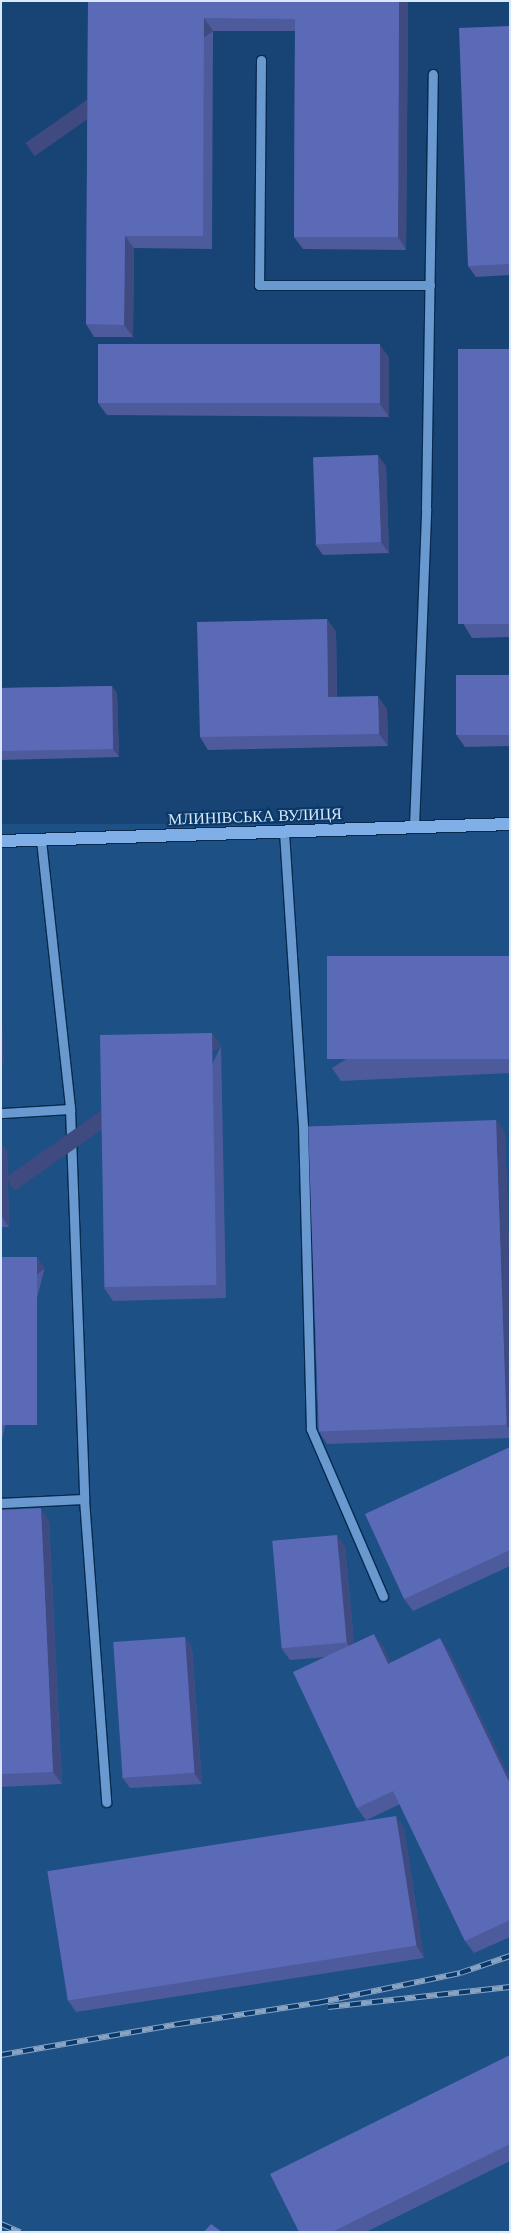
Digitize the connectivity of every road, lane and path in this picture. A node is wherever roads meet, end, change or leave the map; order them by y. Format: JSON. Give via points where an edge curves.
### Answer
{"nodes":[{"id":1,"x":261,"y":60,"type":"dead end"},
{"id":2,"x":433,"y":74,"type":"dead end"},
{"id":3,"x":430,"y":285,"type":"junction"},
{"id":4,"x":510,"y":824,"type":"edge"},
{"id":5,"x":414,"y":826,"type":"junction"},
{"id":6,"x":284,"y":832,"type":"junction"},
{"id":7,"x":41,"y":840,"type":"junction"},
{"id":8,"x":1,"y":841,"type":"edge"},
{"id":9,"x":70,"y":1109,"type":"junction"},
{"id":10,"x":1,"y":1114,"type":"edge"},
{"id":11,"x":84,"y":1498,"type":"junction"},
{"id":12,"x":1,"y":1503,"type":"edge"},
{"id":13,"x":383,"y":1596,"type":"dead end"},
{"id":14,"x":106,"y":1802,"type":"dead end"}],
"edges":[{"from":1,"to":3,"type":"lane","via":[[259,285]]},
{"from":2,"to":3,"type":"lane"},
{"from":3,"to":5,"type":"lane","via":[[426,508]]},
{"from":4,"to":5,"type":"main road","name":"МЛИНІВСЬКА ВУЛИЦЯ"},
{"from":5,"to":6,"type":"main road","name":"МЛИНІВСЬКА ВУЛИЦЯ"},
{"from":6,"to":7,"type":"main road","name":"МЛИНІВСЬКА ВУЛИЦЯ"},
{"from":6,"to":13,"type":"lane","via":[[303,1125],[311,1429]]},
{"from":7,"to":8,"type":"main road","name":"МЛИНІВСЬКА ВУЛИЦЯ"},
{"from":7,"to":9,"type":"lane"},
{"from":9,"to":10,"type":"lane"},
{"from":9,"to":11,"type":"lane"},
{"from":11,"to":12,"type":"lane"},
{"from":11,"to":14,"type":"lane"}]}
